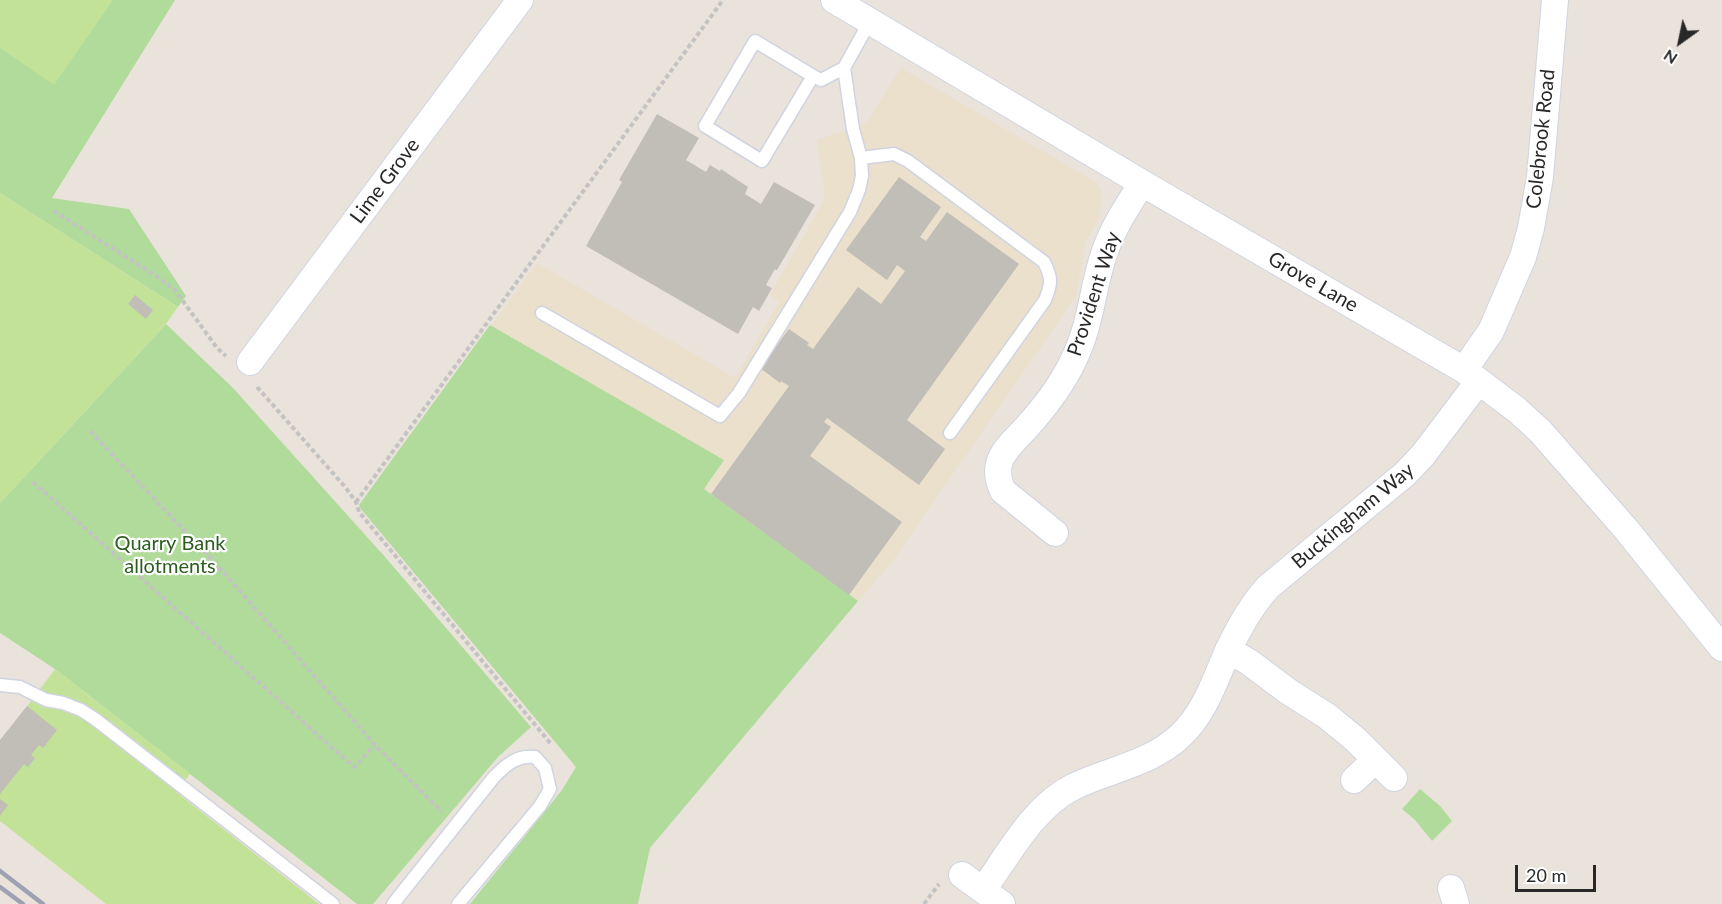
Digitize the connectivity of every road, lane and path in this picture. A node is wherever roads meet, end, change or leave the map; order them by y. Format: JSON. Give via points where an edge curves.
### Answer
{"nodes":[{"id":1,"x":520,"y":0,"type":"edge"},
{"id":2,"x":723,"y":0,"type":"edge"},
{"id":3,"x":834,"y":0,"type":"edge"},
{"id":4,"x":1555,"y":0,"type":"edge"},
{"id":5,"x":870,"y":21,"type":"junction"},
{"id":6,"x":844,"y":68,"type":"junction"},
{"id":7,"x":813,"y":76,"type":"junction"},
{"id":8,"x":861,"y":158,"type":"junction"},
{"id":9,"x":1142,"y":183,"type":"junction"},
{"id":10,"x":54,"y":211,"type":"dead end"},
{"id":11,"x":542,"y":312,"type":"dead end"},
{"id":12,"x":247,"y":370,"type":"junction"},
{"id":13,"x":1471,"y":376,"type":"junction"},
{"id":14,"x":90,"y":431,"type":"dead end"},
{"id":15,"x":950,"y":433,"type":"dead end"},
{"id":16,"x":33,"y":482,"type":"dead end"},
{"id":17,"x":356,"y":502,"type":"junction"},
{"id":18,"x":1055,"y":533,"type":"dead end"},
{"id":19,"x":1722,"y":648,"type":"edge"},
{"id":20,"x":1228,"y":650,"type":"junction"},
{"id":21,"x":0,"y":685,"type":"edge"},
{"id":22,"x":375,"y":745,"type":"junction"},
{"id":23,"x":1375,"y":760,"type":"junction"},
{"id":24,"x":542,"y":762,"type":"junction"},
{"id":25,"x":1394,"y":778,"type":"dead end"},
{"id":26,"x":1354,"y":780,"type":"dead end"},
{"id":27,"x":456,"y":824,"type":"junction"},
{"id":28,"x":962,"y":875,"type":"dead end"},
{"id":29,"x":993,"y":897,"type":"edge"},
{"id":30,"x":333,"y":904,"type":"edge"},
{"id":31,"x":393,"y":904,"type":"edge"},
{"id":32,"x":458,"y":904,"type":"edge"}],
"edges":[{"from":1,"to":12,"type":"street","name":"Lime Grove"},
{"from":2,"to":17,"type":"path"},
{"from":3,"to":5,"type":"street","name":"Grove Lane"},
{"from":4,"to":13,"type":"street","name":"Colebrook Road","via":[[1540,177],[1531,228],[1523,257]]},
{"from":5,"to":6,"type":"lane"},
{"from":5,"to":9,"type":"street","name":"Grove Lane"},
{"from":6,"to":7,"type":"lane","via":[[821,80]]},
{"from":6,"to":8,"type":"lane"},
{"from":7,"to":7,"type":"lane","via":[[762,161],[705,126],[755,41]]},
{"from":8,"to":11,"type":"lane","via":[[862,176],[850,212],[739,393],[720,416]]},
{"from":8,"to":15,"type":"lane","via":[[894,154],[908,161],[1044,262],[1050,274],[1051,286],[1045,300]]},
{"from":9,"to":13,"type":"street","name":"Grove Lane"},
{"from":9,"to":18,"type":"street","name":"Provident Way","via":[[1108,243],[1086,328],[1060,386],[1009,446],[998,465],[1003,490],[1040,509]]},
{"from":10,"to":12,"type":"path","via":[[175,290],[218,348]]},
{"from":12,"to":17,"type":"path"},
{"from":13,"to":19,"type":"street","name":"Grove Lane","via":[[1540,431]]},
{"from":13,"to":20,"type":"street","name":"Buckingham Way","via":[[1423,455],[1268,587],[1250,609]]},
{"from":14,"to":22,"type":"path","via":[[216,565]]},
{"from":16,"to":22,"type":"path","via":[[354,767]]},
{"from":17,"to":24,"type":"path","via":[[359,512],[547,736],[551,750]]},
{"from":20,"to":23,"type":"street","via":[[1327,716]]},
{"from":20,"to":29,"type":"street","name":"Buckingham Way","via":[[1200,713],[1179,738],[1145,761],[1055,798],[1027,829]]},
{"from":21,"to":30,"type":"lane","via":[[20,687],[95,719]]},
{"from":22,"to":27,"type":"path"},
{"from":23,"to":25,"type":"street"},
{"from":23,"to":26,"type":"street"},
{"from":24,"to":27,"type":"lane","via":[[526,756],[513,760]]},
{"from":24,"to":32,"type":"lane","via":[[550,789],[540,806]]},
{"from":27,"to":31,"type":"lane"},
{"from":28,"to":29,"type":"street","name":"Buckingham Way"}]}
